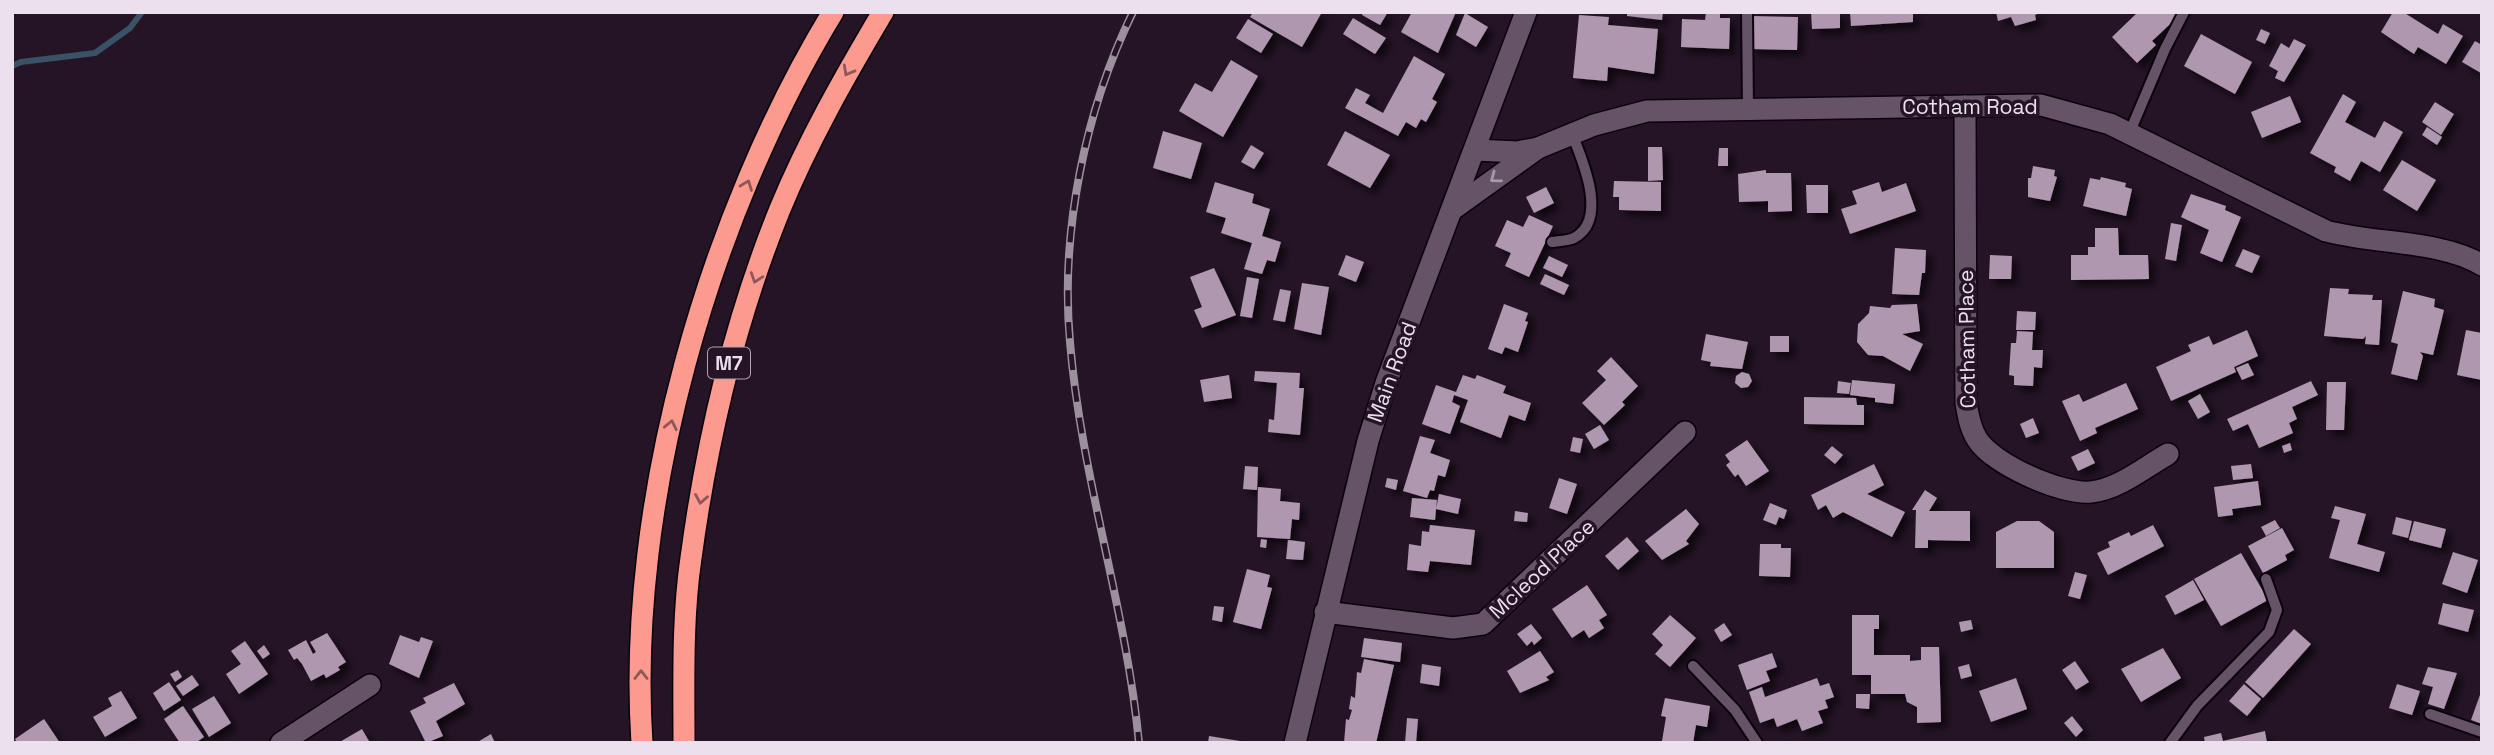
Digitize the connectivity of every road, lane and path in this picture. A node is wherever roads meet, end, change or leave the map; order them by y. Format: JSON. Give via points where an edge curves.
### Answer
{"nodes":[{"id":1,"x":833,"y":12,"type":"edge"},
{"id":2,"x":883,"y":12,"type":"edge"},
{"id":3,"x":1526,"y":12,"type":"edge"},
{"id":4,"x":1747,"y":12,"type":"edge"},
{"id":5,"x":2184,"y":12,"type":"edge"},
{"id":6,"x":1965,"y":106,"type":"junction"},
{"id":7,"x":1748,"y":110,"type":"junction"},
{"id":8,"x":1573,"y":134,"type":"junction"},
{"id":9,"x":2129,"y":134,"type":"junction"},
{"id":10,"x":1538,"y":148,"type":"junction"},
{"id":11,"x":1475,"y":150,"type":"junction"},
{"id":12,"x":1453,"y":209,"type":"junction"},
{"id":13,"x":1552,"y":242,"type":"dead end"},
{"id":14,"x":2482,"y":265,"type":"edge"},
{"id":15,"x":1685,"y":432,"type":"dead end"},
{"id":16,"x":2168,"y":454,"type":"dead end"},
{"id":17,"x":2266,"y":579,"type":"dead end"},
{"id":18,"x":1325,"y":612,"type":"junction"},
{"id":19,"x":1693,"y":666,"type":"dead end"},
{"id":20,"x":370,"y":685,"type":"dead end"},
{"id":21,"x":2430,"y":714,"type":"dead end"},
{"id":22,"x":2482,"y":732,"type":"edge"},
{"id":23,"x":281,"y":743,"type":"edge"},
{"id":24,"x":642,"y":743,"type":"edge"},
{"id":25,"x":684,"y":743,"type":"edge"},
{"id":26,"x":1295,"y":743,"type":"edge"},
{"id":27,"x":1758,"y":743,"type":"edge"},
{"id":28,"x":2170,"y":743,"type":"edge"}],
"edges":[{"from":24,"to":1,"type":"highway","number":"M7","one_way":true,"via":[[646,585],[660,478],[679,388],[716,265],[761,147]]},
{"from":2,"to":25,"type":"highway","number":"M7","one_way":true,"via":[[818,126],[780,209],[735,339],[690,559]]},
{"from":3,"to":11,"type":"street","name":"Main Road"},
{"from":4,"to":7,"type":"lane"},
{"from":5,"to":9,"type":"lane"},
{"from":6,"to":7,"type":"street","name":"Cotham Road"},
{"from":6,"to":9,"type":"street","name":"Cotham Road","via":[[2041,105],[2080,114]]},
{"from":6,"to":16,"type":"street","name":"Cotham Place","via":[[1966,403],[1978,440],[1993,455],[2035,478],[2074,492],[2110,487]]},
{"from":7,"to":8,"type":"street","name":"Cotham Road","via":[[1647,111]]},
{"from":8,"to":10,"type":"street","name":"Cotham Road"},
{"from":8,"to":13,"type":"lane","via":[[1587,172],[1592,205],[1581,232],[1573,239]]},
{"from":9,"to":14,"type":"street","name":"Cotham Road","via":[[2326,231],[2456,253]]},
{"from":10,"to":11,"type":"street","name":"Cotham Road"},
{"from":10,"to":12,"type":"street","one_way":true},
{"from":11,"to":12,"type":"street","name":"Main Road"},
{"from":12,"to":18,"type":"street","name":"Main Road","via":[[1386,383]]},
{"from":15,"to":18,"type":"street","name":"Mcleod Place","via":[[1483,624],[1453,628]]},
{"from":17,"to":28,"type":"lane","via":[[2277,610],[2270,632],[2197,706]]},
{"from":18,"to":26,"type":"street","name":"Main Road"},
{"from":19,"to":27,"type":"lane","via":[[1735,710]]},
{"from":20,"to":23,"type":"street"},
{"from":21,"to":22,"type":"lane"}]}
